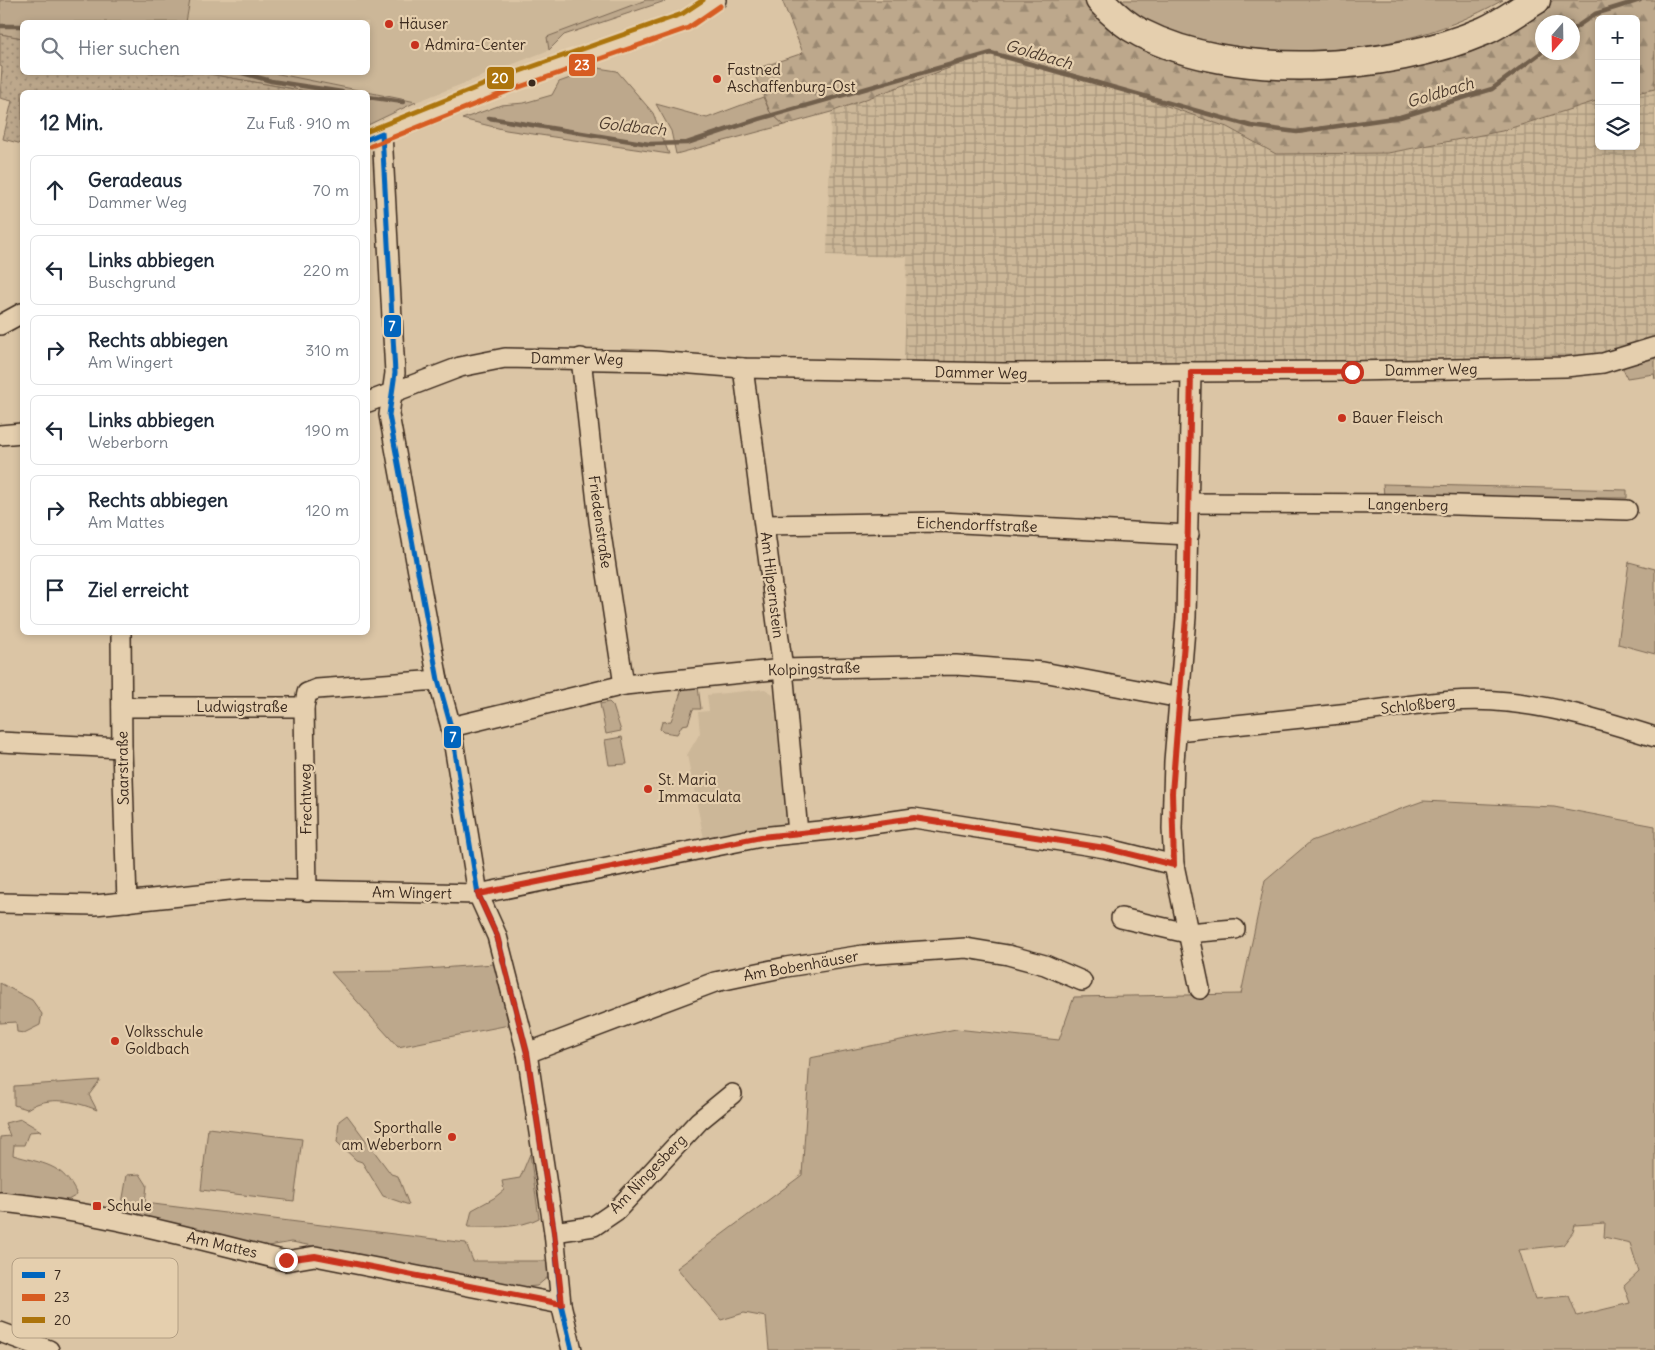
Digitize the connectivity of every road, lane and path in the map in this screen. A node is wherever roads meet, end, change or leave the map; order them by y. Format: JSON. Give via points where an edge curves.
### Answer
{"nodes":[{"id":1,"x":703,"y":0,"type":"edge"},
{"id":2,"x":716,"y":0,"type":"edge"},
{"id":3,"x":1100,"y":0,"type":"edge"},
{"id":4,"x":1536,"y":0,"type":"edge"},
{"id":5,"x":685,"y":21,"type":"junction"},
{"id":6,"x":375,"y":136,"type":"edge"},
{"id":7,"x":20,"y":314,"type":"edge"},
{"id":8,"x":0,"y":325,"type":"edge"},
{"id":9,"x":1655,"y":347,"type":"edge"},
{"id":10,"x":581,"y":358,"type":"junction"},
{"id":11,"x":743,"y":368,"type":"junction"},
{"id":12,"x":1191,"y":372,"type":"junction"},
{"id":13,"x":394,"y":393,"type":"junction"},
{"id":14,"x":370,"y":401,"type":"edge"},
{"id":15,"x":20,"y":433,"type":"edge"},
{"id":16,"x":0,"y":435,"type":"edge"},
{"id":17,"x":1189,"y":504,"type":"junction"},
{"id":18,"x":1627,"y":510,"type":"dead end"},
{"id":19,"x":765,"y":525,"type":"junction"},
{"id":20,"x":1189,"y":536,"type":"junction"},
{"id":21,"x":121,"y":635,"type":"edge"},
{"id":22,"x":783,"y":669,"type":"junction"},
{"id":23,"x":438,"y":680,"type":"junction"},
{"id":24,"x":624,"y":685,"type":"junction"},
{"id":25,"x":1180,"y":698,"type":"junction"},
{"id":26,"x":122,"y":707,"type":"junction"},
{"id":27,"x":304,"y":707,"type":"junction"},
{"id":28,"x":451,"y":727,"type":"junction"},
{"id":29,"x":1177,"y":731,"type":"junction"},
{"id":30,"x":1655,"y":738,"type":"edge"},
{"id":31,"x":0,"y":742,"type":"edge"},
{"id":32,"x":122,"y":748,"type":"junction"},
{"id":33,"x":798,"y":833,"type":"junction"},
{"id":34,"x":1174,"y":865,"type":"junction"},
{"id":35,"x":307,"y":891,"type":"junction"},
{"id":36,"x":478,"y":894,"type":"junction"},
{"id":37,"x":127,"y":902,"type":"junction"},
{"id":38,"x":0,"y":903,"type":"edge"},
{"id":39,"x":1121,"y":918,"type":"dead end"},
{"id":40,"x":1235,"y":929,"type":"dead end"},
{"id":41,"x":1187,"y":933,"type":"junction"},
{"id":42,"x":1082,"y":981,"type":"dead end"},
{"id":43,"x":1200,"y":989,"type":"dead end"},
{"id":44,"x":527,"y":1053,"type":"junction"},
{"id":45,"x":732,"y":1094,"type":"dead end"},
{"id":46,"x":0,"y":1202,"type":"edge"},
{"id":47,"x":554,"y":1232,"type":"junction"},
{"id":48,"x":562,"y":1304,"type":"junction"},
{"id":49,"x":0,"y":1332,"type":"edge"},
{"id":50,"x":12,"y":1336,"type":"edge"},
{"id":51,"x":16,"y":1338,"type":"edge"},
{"id":52,"x":49,"y":1350,"type":"edge"},
{"id":53,"x":572,"y":1350,"type":"edge"}],
"edges":[{"from":1,"to":5,"type":"street"},
{"from":2,"to":5,"type":"street"},
{"from":3,"to":4,"type":"highway","via":[[1116,17],[1140,33],[1169,45],[1204,56],[1287,66],[1355,63],[1414,53],[1484,31]]},
{"from":5,"to":6,"type":"street","via":[[520,79]]},
{"from":6,"to":13,"type":"street"},
{"from":7,"to":8,"type":"street"},
{"from":9,"to":12,"type":"street","name":"Dammer Weg","via":[[1603,363],[1565,367]]},
{"from":10,"to":11,"type":"street","name":"Dammer Weg"},
{"from":10,"to":13,"type":"street","name":"Dammer Weg","via":[[505,358],[482,362]]},
{"from":10,"to":24,"type":"street","name":"Friedenstraße","via":[[598,522]]},
{"from":11,"to":12,"type":"street","name":"Dammer Weg","via":[[1004,374]]},
{"from":11,"to":19,"type":"street","name":"Am Hilpernstein"},
{"from":12,"to":17,"type":"street"},
{"from":13,"to":14,"type":"street","name":"Dammer Weg"},
{"from":13,"to":23,"type":"street","via":[[389,415]]},
{"from":15,"to":16,"type":"street"},
{"from":17,"to":18,"type":"street","name":"Langenberg"},
{"from":17,"to":20,"type":"street"},
{"from":19,"to":20,"type":"street","name":"Eichendorffstraße","via":[[941,522]]},
{"from":19,"to":22,"type":"street","name":"Am Hilpernstein"},
{"from":20,"to":25,"type":"street"},
{"from":21,"to":26,"type":"street","name":"Saarstraße"},
{"from":22,"to":24,"type":"street","name":"Kolpingstraße"},
{"from":22,"to":25,"type":"street","name":"Kolpingstraße","via":[[956,665],[1043,672]]},
{"from":22,"to":33,"type":"street","name":"Am Hilpernstein"},
{"from":23,"to":27,"type":"street","name":"Ludwigstraße","via":[[317,689],[307,693]]},
{"from":23,"to":28,"type":"street"},
{"from":24,"to":28,"type":"street","name":"Kolpingstraße"},
{"from":25,"to":29,"type":"street"},
{"from":26,"to":27,"type":"street","name":"Ludwigstraße"},
{"from":26,"to":32,"type":"street","name":"Saarstraße"},
{"from":27,"to":35,"type":"street","name":"Frechtweg"},
{"from":28,"to":36,"type":"street"},
{"from":29,"to":30,"type":"street","name":"Schloßberg","via":[[1468,700],[1554,708]]},
{"from":29,"to":34,"type":"street","via":[[1172,793]]},
{"from":31,"to":32,"type":"street"},
{"from":32,"to":37,"type":"street","name":"Saarstraße"},
{"from":33,"to":34,"type":"street","name":"Am Wingert","via":[[914,818],[1105,848]]},
{"from":33,"to":36,"type":"street","name":"Am Wingert","via":[[761,837]]},
{"from":34,"to":41,"type":"street"},
{"from":35,"to":36,"type":"street","name":"Am Wingert"},
{"from":35,"to":37,"type":"street","name":"Am Wingert","via":[[247,889]]},
{"from":36,"to":44,"type":"street","via":[[497,936]]},
{"from":37,"to":38,"type":"street","name":"Am Wingert","via":[[79,905]]},
{"from":39,"to":41,"type":"street"},
{"from":40,"to":41,"type":"street"},
{"from":41,"to":43,"type":"street"},
{"from":42,"to":44,"type":"street","name":"Am Bobenhäuser","via":[[1008,954],[966,948],[863,956],[715,982]]},
{"from":44,"to":47,"type":"street"},
{"from":45,"to":47,"type":"street","name":"Am Ningesberg","via":[[699,1121],[616,1211],[594,1226]]},
{"from":46,"to":48,"type":"street","name":"Am Mattes","via":[[91,1215],[286,1260],[315,1256]]},
{"from":47,"to":48,"type":"street"},
{"from":48,"to":53,"type":"street"},
{"from":49,"to":50,"type":"street"},
{"from":51,"to":52,"type":"street"}]}
